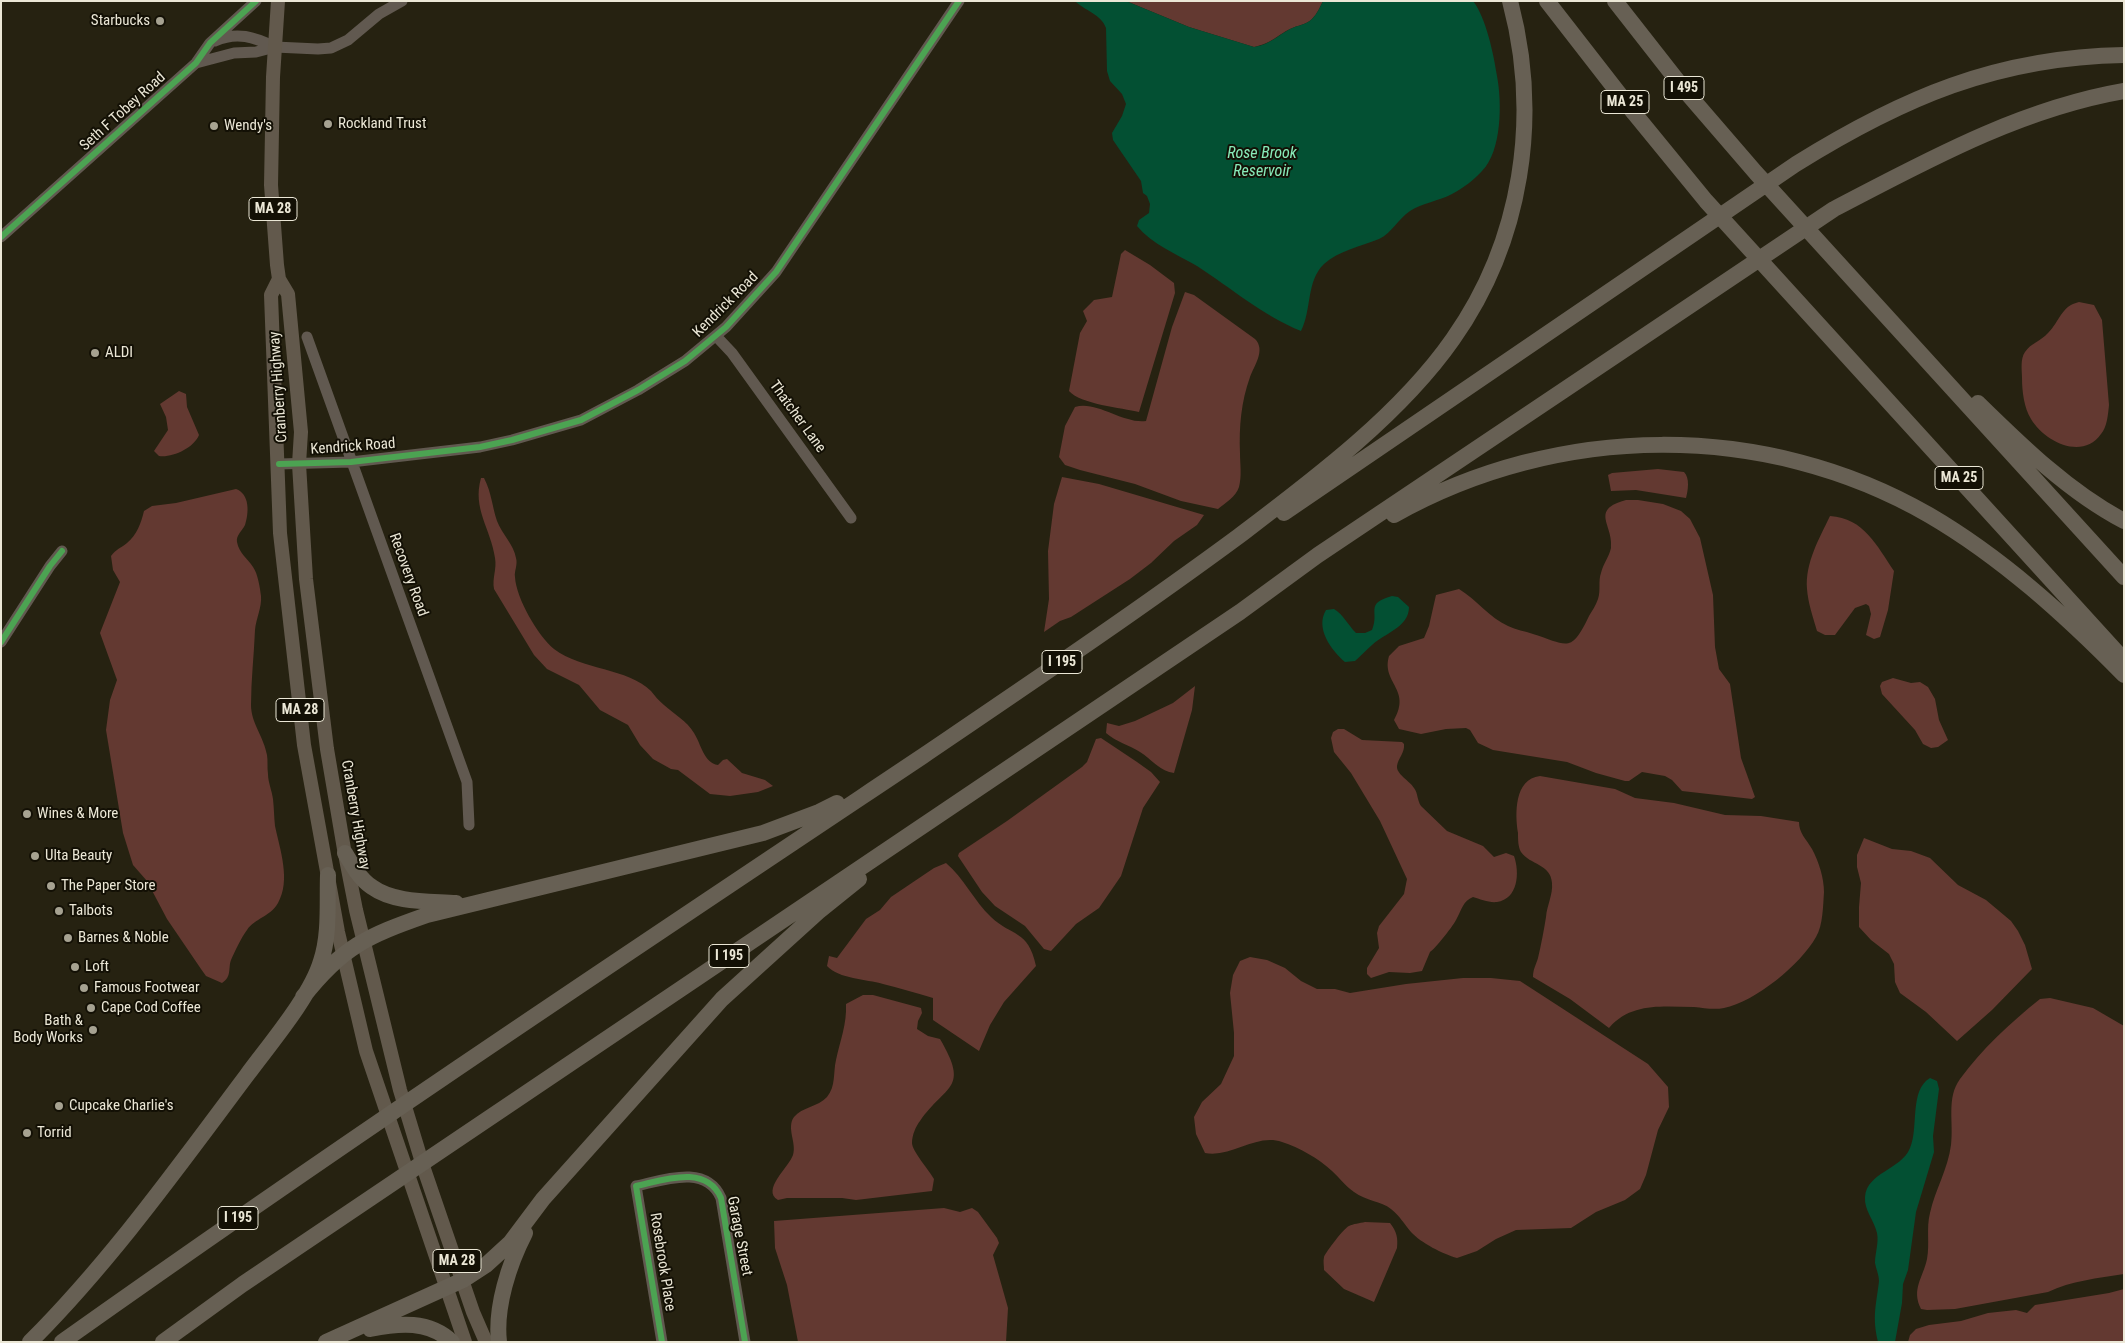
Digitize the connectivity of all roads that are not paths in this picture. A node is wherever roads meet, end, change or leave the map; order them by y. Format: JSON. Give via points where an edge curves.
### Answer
{"nodes":[{"id":1,"x":256,"y":1,"type":"edge"},
{"id":2,"x":278,"y":1,"type":"edge"},
{"id":3,"x":402,"y":1,"type":"edge"},
{"id":4,"x":959,"y":1,"type":"edge"},
{"id":5,"x":1510,"y":1,"type":"edge"},
{"id":6,"x":1547,"y":1,"type":"edge"},
{"id":7,"x":1615,"y":1,"type":"edge"},
{"id":8,"x":210,"y":43,"type":"junction"},
{"id":9,"x":275,"y":46,"type":"junction"},
{"id":10,"x":2124,"y":55,"type":"edge"},
{"id":11,"x":196,"y":63,"type":"junction"},
{"id":12,"x":2124,"y":91,"type":"edge"},
{"id":13,"x":1,"y":237,"type":"edge"},
{"id":14,"x":279,"y":279,"type":"junction"},
{"id":15,"x":1899,"y":332,"type":"junction"},
{"id":16,"x":716,"y":336,"type":"junction"},
{"id":17,"x":307,"y":337,"type":"dead end"},
{"id":18,"x":351,"y":462,"type":"junction"},
{"id":19,"x":279,"y":464,"type":"junction"},
{"id":20,"x":299,"y":464,"type":"junction"},
{"id":21,"x":851,"y":518,"type":"dead end"},
{"id":22,"x":2124,"y":521,"type":"edge"},
{"id":23,"x":62,"y":551,"type":"dead end"},
{"id":24,"x":1217,"y":552,"type":"junction"},
{"id":25,"x":2124,"y":577,"type":"edge"},
{"id":26,"x":1240,"y":612,"type":"junction"},
{"id":27,"x":1,"y":642,"type":"edge"},
{"id":28,"x":2124,"y":660,"type":"edge"},
{"id":29,"x":2124,"y":675,"type":"edge"},
{"id":30,"x":904,"y":768,"type":"junction"},
{"id":31,"x":955,"y":804,"type":"junction"},
{"id":32,"x":468,"y":826,"type":"dead end"},
{"id":33,"x":345,"y":853,"type":"junction"},
{"id":34,"x":328,"y":875,"type":"junction"},
{"id":35,"x":470,"y":904,"type":"junction"},
{"id":36,"x":364,"y":940,"type":"junction"},
{"id":37,"x":343,"y":953,"type":"junction"},
{"id":38,"x":303,"y":997,"type":"junction"},
{"id":39,"x":636,"y":1186,"type":"joint"},
{"id":40,"x":543,"y":1199,"type":"junction"},
{"id":41,"x":463,"y":1280,"type":"junction"},
{"id":42,"x":447,"y":1287,"type":"junction"},
{"id":43,"x":348,"y":1333,"type":"junction"},
{"id":44,"x":30,"y":1342,"type":"edge"},
{"id":45,"x":62,"y":1342,"type":"edge"},
{"id":46,"x":164,"y":1342,"type":"edge"},
{"id":47,"x":326,"y":1342,"type":"edge"},
{"id":48,"x":452,"y":1342,"type":"edge"},
{"id":49,"x":465,"y":1342,"type":"edge"},
{"id":50,"x":486,"y":1342,"type":"edge"},
{"id":51,"x":498,"y":1342,"type":"edge"},
{"id":52,"x":662,"y":1342,"type":"edge"},
{"id":53,"x":745,"y":1342,"type":"edge"}],
"edges":[{"from":1,"to":8,"type":"street","name":"Seth F Tobey Road"},
{"from":2,"to":9,"type":"main road","name":"Cranberry Highway","number":"MA 28"},
{"from":3,"to":9,"type":"street","via":[[379,14],[348,40],[331,48]]},
{"from":4,"to":16,"type":"street","name":"Kendrick Road","via":[[776,272]]},
{"from":5,"to":24,"type":"highway","via":[[1523,66],[1524,140],[1509,220],[1482,291],[1437,360],[1394,406],[1350,448]]},
{"from":6,"to":28,"type":"highway","number":"MA 25","via":[[1706,201]]},
{"from":7,"to":15,"type":"highway","number":"I 495","via":[[1722,134]]},
{"from":8,"to":9,"type":"street","via":[[238,35],[257,38]]},
{"from":8,"to":11,"type":"street","name":"Seth F Tobey Road"},
{"from":9,"to":11,"type":"street","name":"Seth F Tobey Road"},
{"from":9,"to":14,"type":"main road","name":"Cranberry Highway","number":"MA 28","via":[[272,185]]},
{"from":10,"to":24,"type":"highway","via":[[2093,55],[1997,71],[1962,81],[1886,112],[1796,164],[1287,512]]},
{"from":11,"to":13,"type":"street","name":"Seth F Tobey Road"},
{"from":12,"to":26,"type":"highway","via":[[2038,113],[1986,133],[1834,209],[1318,554]]},
{"from":14,"to":19,"type":"main road","name":"Cranberry Highway","number":"MA 28","via":[[271,295]]},
{"from":14,"to":20,"type":"main road","name":"Cranberry Highway","number":"MA 28","via":[[288,294],[301,432]]},
{"from":15,"to":22,"type":"highway","via":[[2058,476]]},
{"from":15,"to":25,"type":"highway"},
{"from":16,"to":18,"type":"street","name":"Kendrick Road","via":[[685,361],[581,420],[480,447]]},
{"from":16,"to":21,"type":"street","name":"Thatcher Lane","via":[[732,352]]},
{"from":17,"to":18,"type":"street","name":"Recovery Road"},
{"from":18,"to":20,"type":"street","name":"Kendrick Road"},
{"from":18,"to":32,"type":"street","name":"Recovery Road","via":[[467,782]]},
{"from":19,"to":20,"type":"street","name":"Kendrick Road"},
{"from":19,"to":34,"type":"main road","name":"Cranberry Highway","number":"MA 28","via":[[280,533],[304,745]]},
{"from":20,"to":33,"type":"main road","name":"Cranberry Highway","number":"MA 28","via":[[306,579],[316,665]]},
{"from":23,"to":27,"type":"street"},
{"from":24,"to":30,"type":"highway","number":"I 195","via":[[1112,629]]},
{"from":26,"to":29,"type":"highway","via":[[1416,503],[1491,471],[1550,455],[1608,446],[1696,445],[1761,453],[1820,468],[1915,507],[2000,563]]},
{"from":26,"to":31,"type":"highway","number":"I 195"},
{"from":30,"to":35,"type":"highway","via":[[819,812],[763,833]]},
{"from":30,"to":45,"type":"highway","number":"I 195","via":[[313,1166]]},
{"from":31,"to":40,"type":"highway","via":[[818,912],[729,992]]},
{"from":31,"to":46,"type":"highway","number":"I 195","via":[[242,1284]]},
{"from":33,"to":35,"type":"highway","via":[[359,875],[377,891],[411,900]]},
{"from":33,"to":36,"type":"main road","name":"Cranberry Highway","number":"MA 28"},
{"from":34,"to":37,"type":"main road","name":"Cranberry Highway","number":"MA 28"},
{"from":34,"to":38,"type":"highway","via":[[326,939],[321,963]]},
{"from":35,"to":36,"type":"highway","via":[[427,915]]},
{"from":36,"to":37,"type":"highway"},
{"from":36,"to":41,"type":"main road","name":"Cranberry Highway","number":"MA 28","via":[[398,1082]]},
{"from":37,"to":38,"type":"highway","via":[[323,971]]},
{"from":37,"to":42,"type":"main road","name":"Cranberry Highway","number":"MA 28","via":[[366,1051]]},
{"from":38,"to":44,"type":"highway","via":[[115,1248]]},
{"from":39,"to":52,"type":"street","name":"Rosebrook Place"},
{"from":39,"to":53,"type":"street","name":"Garage Street","via":[[693,1176],[707,1180],[716,1188],[722,1203]]},
{"from":40,"to":41,"type":"highway","via":[[510,1243],[486,1266]]},
{"from":40,"to":51,"type":"highway","via":[[507,1275]]},
{"from":41,"to":42,"type":"highway"},
{"from":41,"to":50,"type":"main road","name":"Cranberry Highway","number":"MA 28"},
{"from":42,"to":43,"type":"highway"},
{"from":42,"to":49,"type":"main road","name":"Cranberry Highway","number":"MA 28"},
{"from":43,"to":47,"type":"highway"},
{"from":43,"to":48,"type":"highway","via":[[416,1324],[438,1332]]}]}
